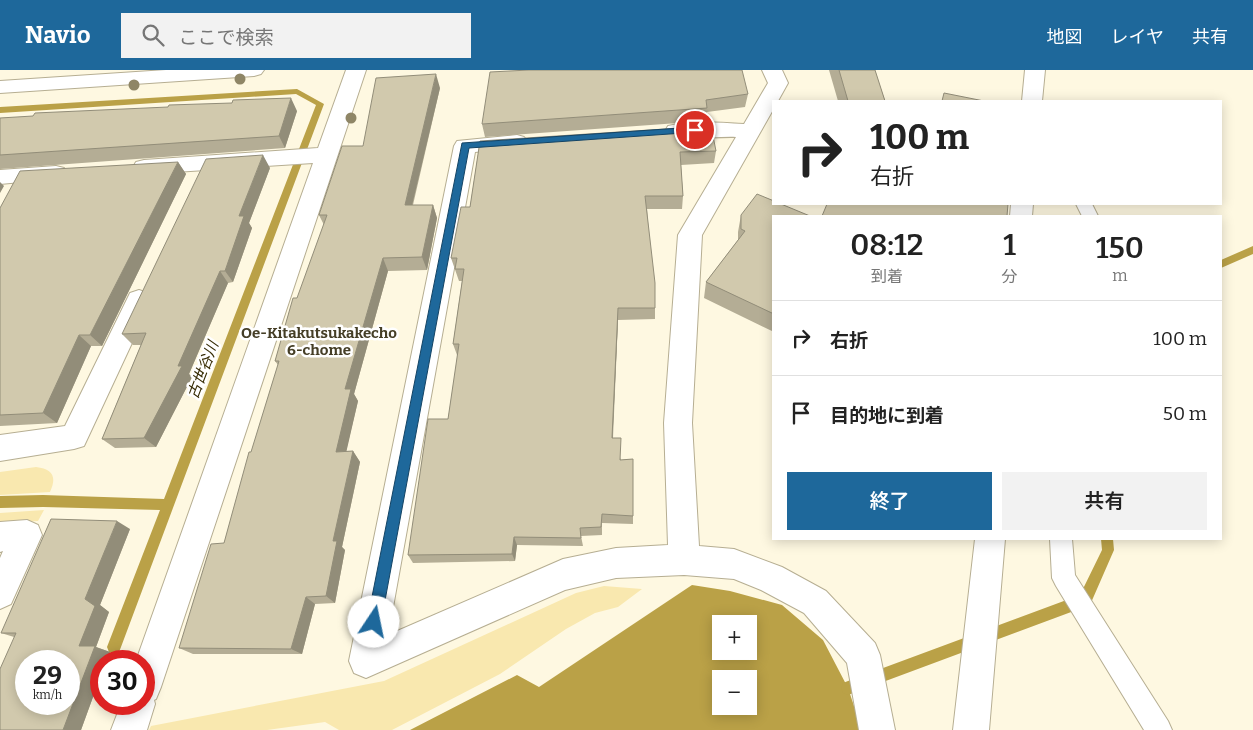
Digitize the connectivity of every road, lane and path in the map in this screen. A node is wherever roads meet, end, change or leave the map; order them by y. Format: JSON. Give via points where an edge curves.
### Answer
{"nodes":[{"id":1,"x":254,"y":70,"type":"edge"},
{"id":2,"x":356,"y":70,"type":"edge"},
{"id":3,"x":772,"y":70,"type":"edge"},
{"id":4,"x":1035,"y":70,"type":"edge"},
{"id":5,"x":0,"y":87,"type":"edge"},
{"id":6,"x":1032,"y":100,"type":"edge"},
{"id":7,"x":751,"y":131,"type":"junction"},
{"id":8,"x":654,"y":133,"type":"edge"},
{"id":9,"x":535,"y":141,"type":"edge"},
{"id":10,"x":318,"y":155,"type":"junction"},
{"id":11,"x":204,"y":163,"type":"junction"},
{"id":12,"x":128,"y":168,"type":"edge"},
{"id":13,"x":80,"y":172,"type":"edge"},
{"id":14,"x":23,"y":175,"type":"junction"},
{"id":15,"x":0,"y":177,"type":"edge"},
{"id":16,"x":191,"y":190,"type":"edge"},
{"id":17,"x":9,"y":201,"type":"edge"},
{"id":18,"x":149,"y":278,"type":"edge"},
{"id":19,"x":0,"y":448,"type":"edge"},
{"id":20,"x":0,"y":537,"type":"edge"},
{"id":21,"x":990,"y":540,"type":"edge"},
{"id":22,"x":1061,"y":540,"type":"edge"},
{"id":23,"x":684,"y":560,"type":"junction"},
{"id":24,"x":0,"y":593,"type":"edge"},
{"id":25,"x":155,"y":653,"type":"edge"},
{"id":26,"x":134,"y":715,"type":"edge"},
{"id":27,"x":129,"y":730,"type":"edge"},
{"id":28,"x":877,"y":730,"type":"edge"},
{"id":29,"x":971,"y":730,"type":"edge"},
{"id":30,"x":1159,"y":730,"type":"edge"}],
"edges":[{"from":1,"to":5,"type":"street"},
{"from":2,"to":10,"type":"street"},
{"from":3,"to":7,"type":"street","via":[[778,83]]},
{"from":4,"to":6,"type":"street"},
{"from":7,"to":8,"type":"street","via":[[714,129]]},
{"from":7,"to":23,"type":"street","via":[[690,235],[678,423]]},
{"from":9,"to":23,"type":"street","via":[[465,146],[366,661],[563,575],[616,563]]},
{"from":10,"to":11,"type":"street"},
{"from":10,"to":25,"type":"street"},
{"from":11,"to":12,"type":"street"},
{"from":11,"to":16,"type":"street"},
{"from":13,"to":14,"type":"street"},
{"from":14,"to":15,"type":"street"},
{"from":14,"to":17,"type":"street"},
{"from":18,"to":19,"type":"street","via":[[74,437]]},
{"from":20,"to":24,"type":"street","via":[[27,535]]},
{"from":21,"to":29,"type":"street"},
{"from":22,"to":30,"type":"lane","via":[[1064,578]]},
{"from":23,"to":28,"type":"street","via":[[734,564],[771,578],[815,602],[863,655]]},
{"from":26,"to":27,"type":"street"}]}
